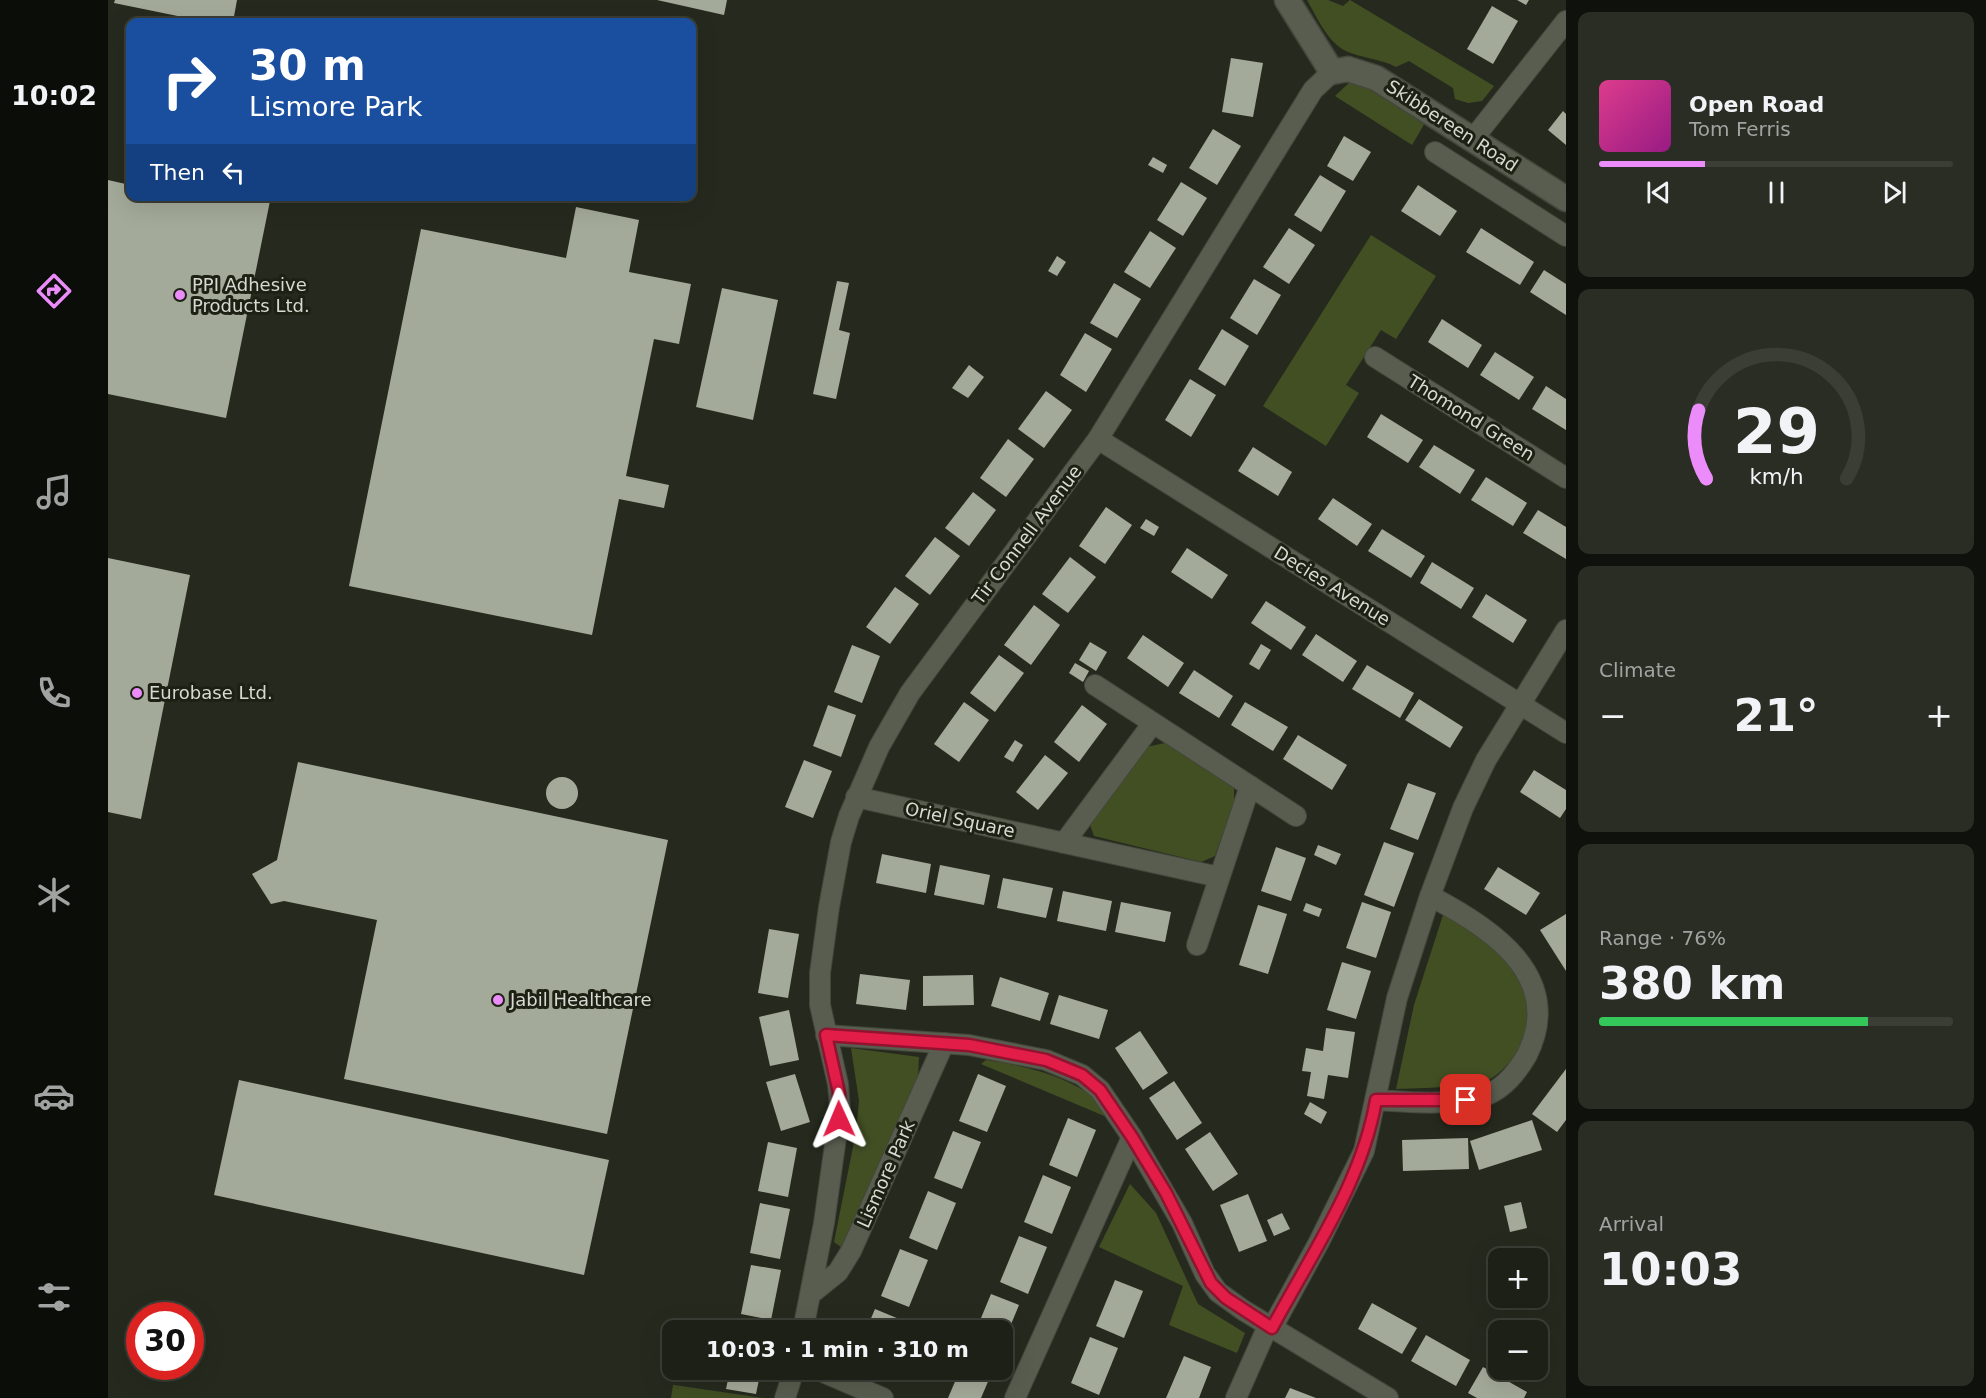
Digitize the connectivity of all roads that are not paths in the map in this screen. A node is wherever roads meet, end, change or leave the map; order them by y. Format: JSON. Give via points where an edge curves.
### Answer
{"nodes":[{"id":1,"x":1287,"y":0,"type":"edge"},
{"id":2,"x":1566,"y":21,"type":"edge"},
{"id":3,"x":1332,"y":72,"type":"junction"},
{"id":4,"x":1473,"y":139,"type":"junction"},
{"id":5,"x":1435,"y":152,"type":"dead end"},
{"id":6,"x":1566,"y":199,"type":"edge"},
{"id":7,"x":1566,"y":236,"type":"edge"},
{"id":8,"x":1375,"y":357,"type":"dead end"},
{"id":9,"x":1098,"y":439,"type":"junction"},
{"id":10,"x":1566,"y":478,"type":"edge"},
{"id":11,"x":1566,"y":630,"type":"edge"},
{"id":12,"x":1095,"y":685,"type":"dead end"},
{"id":13,"x":1520,"y":704,"type":"junction"},
{"id":14,"x":1153,"y":723,"type":"junction"},
{"id":15,"x":1566,"y":733,"type":"edge"},
{"id":16,"x":1250,"y":786,"type":"junction"},
{"id":17,"x":856,"y":798,"type":"junction"},
{"id":18,"x":1296,"y":816,"type":"dead end"},
{"id":19,"x":1064,"y":843,"type":"junction"},
{"id":20,"x":1218,"y":877,"type":"junction"},
{"id":21,"x":1430,"y":896,"type":"junction"},
{"id":22,"x":1197,"y":945,"type":"dead end"},
{"id":23,"x":826,"y":1035,"type":"junction"},
{"id":24,"x":944,"y":1043,"type":"junction"},
{"id":25,"x":1376,"y":1100,"type":"junction"},
{"id":26,"x":1132,"y":1137,"type":"junction"},
{"id":27,"x":812,"y":1293,"type":"junction"},
{"id":28,"x":805,"y":1320,"type":"edge"},
{"id":29,"x":1270,"y":1327,"type":"junction"},
{"id":30,"x":791,"y":1380,"type":"edge"},
{"id":31,"x":841,"y":1380,"type":"edge"},
{"id":32,"x":785,"y":1398,"type":"edge"},
{"id":33,"x":883,"y":1398,"type":"edge"},
{"id":34,"x":1015,"y":1398,"type":"edge"},
{"id":35,"x":1236,"y":1398,"type":"edge"},
{"id":36,"x":1388,"y":1398,"type":"edge"}],
"edges":[{"from":1,"to":3,"type":"street"},
{"from":2,"to":4,"type":"street"},
{"from":3,"to":4,"type":"street","name":"Skibbereen Road","via":[[1348,69],[1376,78]]},
{"from":3,"to":9,"type":"street","name":"Tir Connell Avenue","via":[[1313,90]]},
{"from":4,"to":6,"type":"street","name":"Skibbereen Road"},
{"from":5,"to":7,"type":"street","name":"Skibbereen Road"},
{"from":8,"to":10,"type":"street","name":"Thomond Green"},
{"from":9,"to":13,"type":"street","name":"Decies Avenue"},
{"from":9,"to":17,"type":"street","name":"Tir Connell Avenue","via":[[915,685]]},
{"from":11,"to":13,"type":"street"},
{"from":12,"to":14,"type":"street"},
{"from":13,"to":15,"type":"street","name":"Decies Avenue"},
{"from":13,"to":21,"type":"street","via":[[1470,791]]},
{"from":14,"to":16,"type":"street"},
{"from":14,"to":19,"type":"street"},
{"from":16,"to":18,"type":"street"},
{"from":16,"to":20,"type":"street"},
{"from":17,"to":19,"type":"street","name":"Oriel Square"},
{"from":17,"to":23,"type":"street","name":"Tir Connell Avenue","via":[[841,842],[822,962],[820,1005]]},
{"from":19,"to":20,"type":"street","name":"Oriel Square"},
{"from":20,"to":22,"type":"street"},
{"from":21,"to":25,"type":"street","via":[[1391,1022]]},
{"from":21,"to":25,"type":"street","via":[[1485,927],[1523,965],[1535,993],[1533,1039],[1514,1075],[1495,1091],[1443,1101]]},
{"from":23,"to":24,"type":"street"},
{"from":23,"to":27,"type":"street","via":[[840,1109]]},
{"from":24,"to":26,"type":"street","via":[[983,1047],[1072,1069],[1100,1090]]},
{"from":24,"to":27,"type":"street","name":"Lismore Park","via":[[851,1251],[838,1272]]},
{"from":25,"to":29,"type":"street","via":[[1358,1164]]},
{"from":26,"to":29,"type":"street","via":[[1166,1193],[1211,1283],[1226,1298]]},
{"from":26,"to":34,"type":"street"},
{"from":27,"to":28,"type":"street"},
{"from":29,"to":35,"type":"street"},
{"from":29,"to":36,"type":"street"},
{"from":30,"to":32,"type":"street"},
{"from":31,"to":33,"type":"street"}]}
